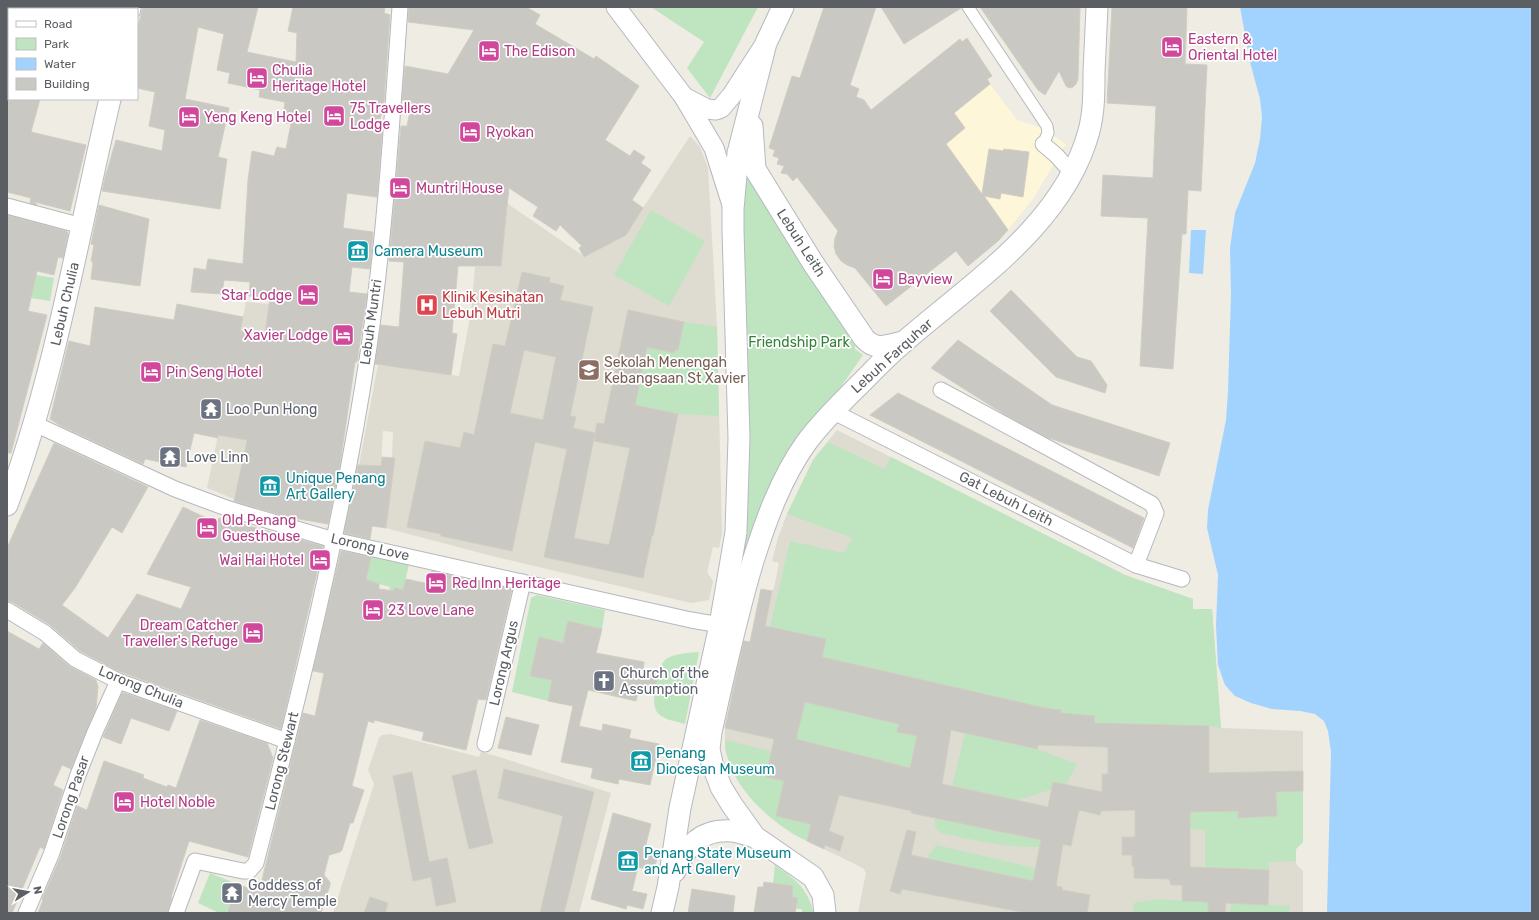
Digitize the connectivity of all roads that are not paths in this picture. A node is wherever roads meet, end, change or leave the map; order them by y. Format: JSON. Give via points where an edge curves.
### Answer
{"nodes":[{"id":1,"x":400,"y":7,"type":"edge"},
{"id":2,"x":616,"y":7,"type":"edge"},
{"id":3,"x":783,"y":7,"type":"edge"},
{"id":4,"x":968,"y":7,"type":"edge"},
{"id":5,"x":1097,"y":7,"type":"edge"},
{"id":6,"x":766,"y":44,"type":"junction"},
{"id":7,"x":684,"y":97,"type":"junction"},
{"id":8,"x":752,"y":99,"type":"junction"},
{"id":9,"x":110,"y":100,"type":"edge"},
{"id":10,"x":1044,"y":144,"type":"joint"},
{"id":11,"x":1073,"y":174,"type":"junction"},
{"id":12,"x":7,"y":206,"type":"edge"},
{"id":13,"x":733,"y":209,"type":"junction"},
{"id":14,"x":82,"y":226,"type":"junction"},
{"id":15,"x":903,"y":342,"type":"junction"},
{"id":16,"x":941,"y":390,"type":"dead end"},
{"id":17,"x":832,"y":411,"type":"junction"},
{"id":18,"x":35,"y":424,"type":"junction"},
{"id":19,"x":14,"y":468,"type":"edge"},
{"id":20,"x":7,"y":505,"type":"edge"},
{"id":21,"x":334,"y":540,"type":"junction"},
{"id":22,"x":1136,"y":565,"type":"junction"},
{"id":23,"x":1182,"y":580,"type":"dead end"},
{"id":24,"x":523,"y":582,"type":"junction"},
{"id":25,"x":7,"y":610,"type":"edge"},
{"id":26,"x":720,"y":625,"type":"junction"},
{"id":27,"x":118,"y":681,"type":"junction"},
{"id":28,"x":287,"y":741,"type":"junction"},
{"id":29,"x":485,"y":744,"type":"dead end"},
{"id":30,"x":755,"y":837,"type":"junction"},
{"id":31,"x":668,"y":887,"type":"junction"},
{"id":32,"x":26,"y":913,"type":"edge"},
{"id":33,"x":176,"y":913,"type":"edge"},
{"id":34,"x":662,"y":913,"type":"edge"},
{"id":35,"x":825,"y":913,"type":"edge"}],
"edges":[{"from":1,"to":21,"type":"street","name":"Lebuh Muntri","via":[[382,246],[358,411]]},
{"from":2,"to":7,"type":"street"},
{"from":3,"to":6,"type":"main road"},
{"from":4,"to":10,"type":"street","via":[[1047,126],[1048,133]]},
{"from":5,"to":11,"type":"main road","name":"Lebuh Farquhar","via":[[1094,108],[1083,150]]},
{"from":6,"to":7,"type":"street","via":[[721,108],[707,109]]},
{"from":6,"to":8,"type":"main road"},
{"from":7,"to":13,"type":"street","via":[[714,148]]},
{"from":8,"to":13,"type":"main road","via":[[738,153]]},
{"from":8,"to":15,"type":"main road","name":"Lebuh Leith","via":[[755,169],[805,251],[869,344],[880,347]]},
{"from":9,"to":14,"type":"main road","name":"Lebuh Chulia"},
{"from":10,"to":11,"type":"street"},
{"from":11,"to":15,"type":"main road","name":"Lebuh Farquhar","via":[[1054,203],[1015,246]]},
{"from":12,"to":14,"type":"street"},
{"from":13,"to":26,"type":"main road","via":[[739,438],[736,532]]},
{"from":14,"to":18,"type":"main road","name":"Lebuh Chulia","via":[[60,331]]},
{"from":15,"to":17,"type":"main road","name":"Lebuh Farquhar"},
{"from":16,"to":22,"type":"street","via":[[1152,504],[1156,513]]},
{"from":17,"to":22,"type":"street","name":"Gat Lebuh Leith"},
{"from":17,"to":30,"type":"main road","name":"Lebuh Farquhar","via":[[806,444],[784,481],[771,510],[752,564],[736,622],[711,732],[709,749],[716,775],[728,799]]},
{"from":18,"to":19,"type":"main road","name":"Lebuh Chulia"},
{"from":18,"to":21,"type":"street","name":"Lorong Love","via":[[205,501]]},
{"from":19,"to":20,"type":"main road","name":"Lebuh Chulia"},
{"from":21,"to":24,"type":"street","name":"Lorong Love"},
{"from":21,"to":28,"type":"street","name":"Lorong Stewart"},
{"from":22,"to":23,"type":"street","name":"Gat Lebuh Leith"},
{"from":24,"to":26,"type":"street","name":"Lorong Love"},
{"from":24,"to":29,"type":"street","name":"Lorong Argus"},
{"from":25,"to":27,"type":"street","name":"Lorong Chulia","via":[[45,633],[75,659]]},
{"from":26,"to":31,"type":"main road","via":[[680,808]]},
{"from":27,"to":28,"type":"street","name":"Lorong Chulia"},
{"from":27,"to":32,"type":"street","name":"Lorong Pasar","via":[[92,739],[52,855]]},
{"from":28,"to":33,"type":"street","name":"Lorong Stewart","via":[[256,863],[249,871],[243,871],[195,861]]},
{"from":30,"to":31,"type":"main road","via":[[731,830],[700,837],[681,857]]},
{"from":30,"to":35,"type":"main road","via":[[813,877],[823,895]]},
{"from":31,"to":34,"type":"main road"}]}
